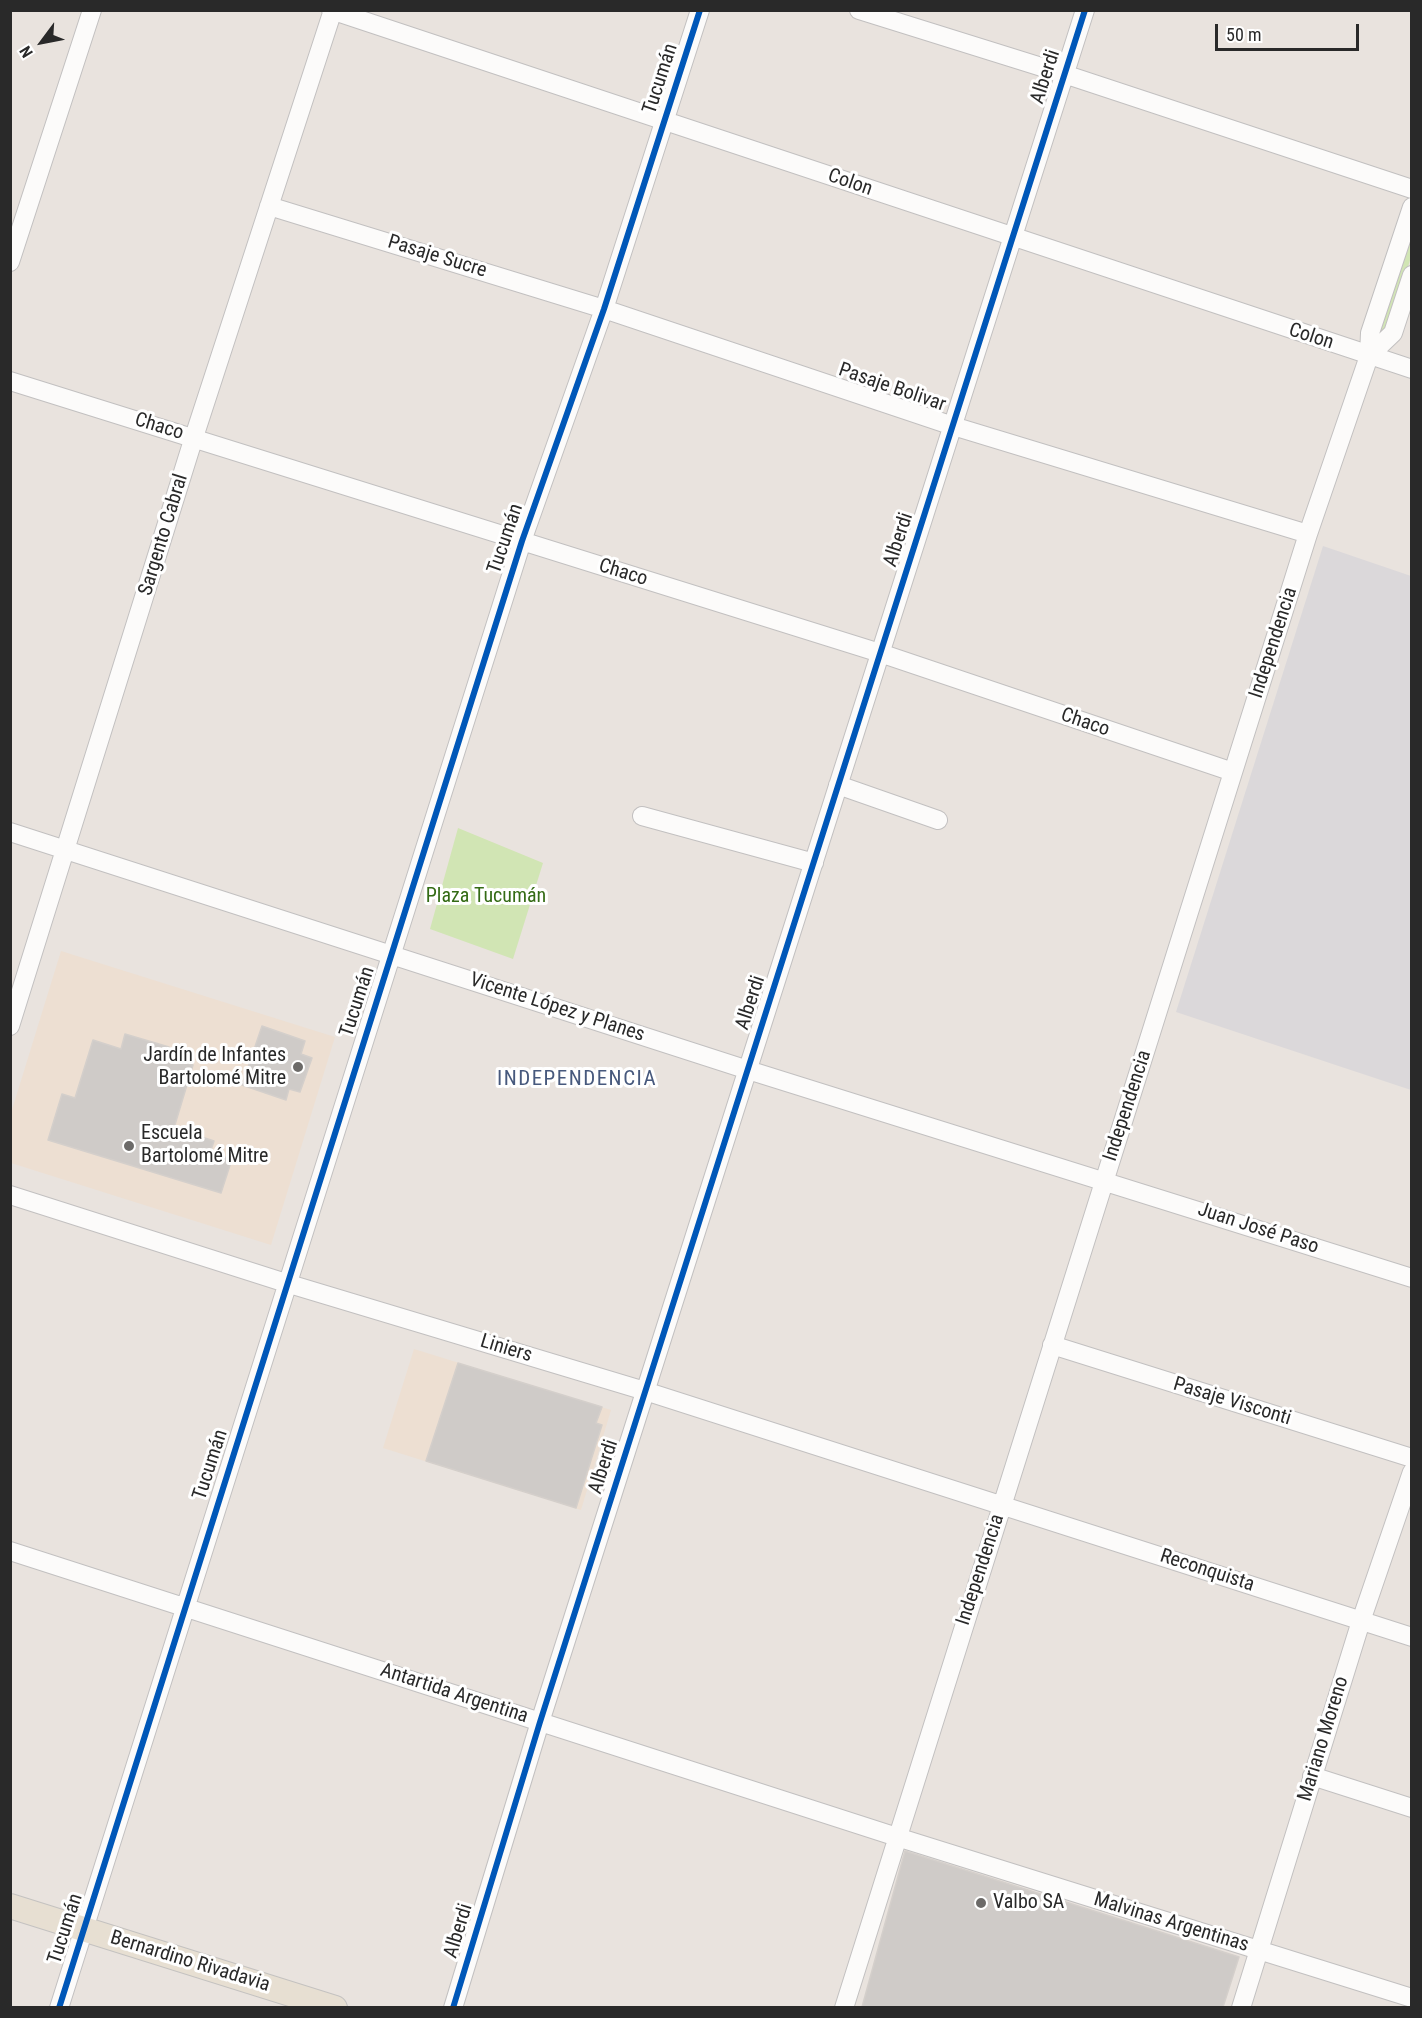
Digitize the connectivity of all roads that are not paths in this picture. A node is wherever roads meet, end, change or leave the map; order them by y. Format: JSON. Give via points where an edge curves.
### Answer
{"nodes":[{"id":1,"x":93,"y":10,"type":"edge"},
{"id":2,"x":700,"y":10,"type":"edge"},
{"id":3,"x":859,"y":10,"type":"edge"},
{"id":4,"x":1085,"y":10,"type":"edge"},
{"id":5,"x":333,"y":11,"type":"edge"},
{"id":6,"x":1064,"y":75,"type":"junction"},
{"id":7,"x":665,"y":120,"type":"junction"},
{"id":8,"x":1412,"y":189,"type":"edge"},
{"id":9,"x":269,"y":206,"type":"junction"},
{"id":10,"x":1412,"y":207,"type":"edge"},
{"id":11,"x":1012,"y":238,"type":"junction"},
{"id":12,"x":10,"y":262,"type":"edge"},
{"id":13,"x":1412,"y":275,"type":"edge"},
{"id":14,"x":604,"y":309,"type":"junction"},
{"id":15,"x":1369,"y":356,"type":"junction"},
{"id":16,"x":1412,"y":369,"type":"edge"},
{"id":17,"x":10,"y":381,"type":"edge"},
{"id":18,"x":953,"y":426,"type":"junction"},
{"id":19,"x":194,"y":437,"type":"junction"},
{"id":20,"x":1308,"y":534,"type":"junction"},
{"id":21,"x":522,"y":541,"type":"junction"},
{"id":22,"x":880,"y":654,"type":"junction"},
{"id":23,"x":1233,"y":772,"type":"junction"},
{"id":24,"x":838,"y":785,"type":"junction"},
{"id":25,"x":642,"y":816,"type":"dead end"},
{"id":26,"x":938,"y":820,"type":"dead end"},
{"id":27,"x":10,"y":832,"type":"edge"},
{"id":28,"x":67,"y":850,"type":"junction"},
{"id":29,"x":813,"y":863,"type":"junction"},
{"id":30,"x":391,"y":954,"type":"junction"},
{"id":31,"x":10,"y":1026,"type":"edge"},
{"id":32,"x":748,"y":1070,"type":"junction"},
{"id":33,"x":1104,"y":1180,"type":"junction"},
{"id":34,"x":10,"y":1195,"type":"edge"},
{"id":35,"x":1412,"y":1278,"type":"edge"},
{"id":36,"x":286,"y":1283,"type":"junction"},
{"id":37,"x":1052,"y":1346,"type":"junction"},
{"id":38,"x":645,"y":1391,"type":"junction"},
{"id":39,"x":1412,"y":1458,"type":"edge"},
{"id":40,"x":1412,"y":1472,"type":"edge"},
{"id":41,"x":1002,"y":1505,"type":"junction"},
{"id":42,"x":10,"y":1551,"type":"edge"},
{"id":43,"x":184,"y":1606,"type":"junction"},
{"id":44,"x":1361,"y":1621,"type":"junction"},
{"id":45,"x":1412,"y":1637,"type":"edge"},
{"id":46,"x":540,"y":1722,"type":"junction"},
{"id":47,"x":1312,"y":1776,"type":"junction"},
{"id":48,"x":1412,"y":1808,"type":"edge"},
{"id":49,"x":897,"y":1837,"type":"junction"},
{"id":50,"x":10,"y":1906,"type":"edge"},
{"id":51,"x":84,"y":1930,"type":"junction"},
{"id":52,"x":1259,"y":1950,"type":"junction"},
{"id":53,"x":1412,"y":1998,"type":"edge"},
{"id":54,"x":59,"y":2007,"type":"edge"},
{"id":55,"x":335,"y":2007,"type":"edge"},
{"id":56,"x":453,"y":2007,"type":"edge"},
{"id":57,"x":844,"y":2007,"type":"edge"},
{"id":58,"x":1241,"y":2007,"type":"edge"}],
"edges":[{"from":1,"to":12,"type":"street"},
{"from":2,"to":7,"type":"street","name":"Tucumán"},
{"from":3,"to":6,"type":"street"},
{"from":4,"to":6,"type":"street","name":"Alberdi"},
{"from":5,"to":7,"type":"street","name":"Colon"},
{"from":5,"to":9,"type":"street","name":"Sargento Cabral"},
{"from":6,"to":8,"type":"street"},
{"from":6,"to":11,"type":"street","name":"Alberdi"},
{"from":7,"to":11,"type":"street","name":"Colon"},
{"from":7,"to":14,"type":"street","name":"Tucumán"},
{"from":9,"to":14,"type":"street","name":"Pasaje Sucre"},
{"from":9,"to":19,"type":"street","name":"Sargento Cabral"},
{"from":10,"to":15,"type":"street","name":"Independencia","via":[[1370,333]]},
{"from":11,"to":15,"type":"street","name":"Colon"},
{"from":11,"to":18,"type":"street","name":"Alberdi"},
{"from":13,"to":15,"type":"street","via":[[1393,333]]},
{"from":14,"to":18,"type":"street","name":"Pasaje Bolivar"},
{"from":14,"to":21,"type":"street","name":"Tucumán"},
{"from":15,"to":16,"type":"street","name":"Colon"},
{"from":15,"to":20,"type":"street","name":"Independencia"},
{"from":17,"to":19,"type":"street","name":"Chaco"},
{"from":18,"to":20,"type":"street","name":"Pasaje Bolivar"},
{"from":18,"to":22,"type":"street","name":"Alberdi"},
{"from":19,"to":21,"type":"street","name":"Chaco"},
{"from":19,"to":28,"type":"street","name":"Sargento Cabral"},
{"from":20,"to":23,"type":"street","name":"Independencia"},
{"from":21,"to":22,"type":"street","name":"Chaco"},
{"from":21,"to":30,"type":"street","name":"Tucumán"},
{"from":22,"to":23,"type":"street","name":"Chaco"},
{"from":22,"to":24,"type":"street","name":"Alberdi"},
{"from":23,"to":33,"type":"street","name":"Independencia"},
{"from":24,"to":26,"type":"street"},
{"from":24,"to":29,"type":"street","name":"Alberdi"},
{"from":25,"to":29,"type":"street"},
{"from":27,"to":28,"type":"street","name":"Vicente López y Planes"},
{"from":28,"to":30,"type":"street","name":"Vicente López y Planes"},
{"from":28,"to":31,"type":"street","name":"Sargento Cabral"},
{"from":29,"to":32,"type":"street","name":"Alberdi"},
{"from":30,"to":32,"type":"street","name":"Vicente López y Planes"},
{"from":30,"to":36,"type":"street","name":"Tucumán"},
{"from":32,"to":33,"type":"street","name":"Vicente López y Planes"},
{"from":32,"to":38,"type":"street","name":"Alberdi"},
{"from":33,"to":35,"type":"street","name":"Juan José Paso"},
{"from":33,"to":37,"type":"street","name":"Independencia"},
{"from":34,"to":36,"type":"street","name":"Liniers"},
{"from":36,"to":38,"type":"street","name":"Liniers"},
{"from":36,"to":43,"type":"street","name":"Tucumán"},
{"from":37,"to":39,"type":"street","name":"Pasaje Visconti"},
{"from":37,"to":41,"type":"street","name":"Independencia"},
{"from":38,"to":41,"type":"street","name":"Liniers"},
{"from":38,"to":46,"type":"street","name":"Alberdi"},
{"from":40,"to":44,"type":"street","name":"Mariano Moreno"},
{"from":41,"to":44,"type":"street","name":"Reconquista"},
{"from":41,"to":49,"type":"street","name":"Independencia"},
{"from":42,"to":43,"type":"street","name":"Antartida Argentina"},
{"from":43,"to":46,"type":"street","name":"Antartida Argentina"},
{"from":43,"to":51,"type":"street","name":"Tucumán"},
{"from":44,"to":45,"type":"street","name":"Reconquista"},
{"from":44,"to":47,"type":"street","name":"Mariano Moreno"},
{"from":46,"to":49,"type":"street","name":"Antartida Argentina"},
{"from":46,"to":56,"type":"street","name":"Alberdi"},
{"from":47,"to":48,"type":"street"},
{"from":47,"to":52,"type":"street","name":"Mariano Moreno"},
{"from":49,"to":52,"type":"street","name":"Malvinas Argentinas"},
{"from":49,"to":57,"type":"street","name":"Independencia"},
{"from":50,"to":51,"type":"main road","name":"Bernardino Rivadavia"},
{"from":51,"to":54,"type":"street","name":"Tucumán"},
{"from":51,"to":55,"type":"main road","name":"Bernardino Rivadavia"},
{"from":52,"to":53,"type":"street","name":"Malvinas Argentinas"},
{"from":52,"to":58,"type":"street","name":"Mariano Moreno"}]}
